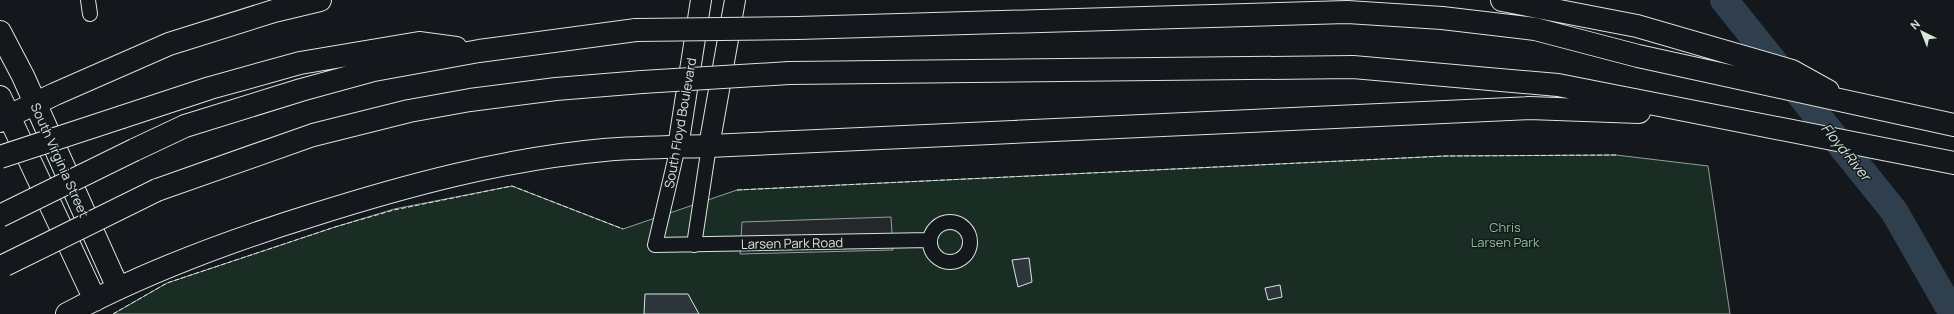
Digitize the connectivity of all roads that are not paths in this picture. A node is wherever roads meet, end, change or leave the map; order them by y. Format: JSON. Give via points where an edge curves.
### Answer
{"nodes":[{"id":1,"x":88,"y":0,"type":"edge"},
{"id":2,"x":320,"y":0,"type":"edge"},
{"id":3,"x":700,"y":0,"type":"edge"},
{"id":4,"x":735,"y":0,"type":"edge"},
{"id":5,"x":1502,"y":0,"type":"edge"},
{"id":6,"x":90,"y":14,"type":"dead end"},
{"id":7,"x":0,"y":32,"type":"edge"},
{"id":8,"x":478,"y":51,"type":"junction"},
{"id":9,"x":0,"y":97,"type":"edge"},
{"id":10,"x":1849,"y":102,"type":"junction"},
{"id":11,"x":34,"y":103,"type":"junction"},
{"id":12,"x":4,"y":118,"type":"edge"},
{"id":13,"x":1954,"y":126,"type":"edge"},
{"id":14,"x":1805,"y":134,"type":"junction"},
{"id":15,"x":709,"y":146,"type":"junction"},
{"id":16,"x":678,"y":147,"type":"junction"},
{"id":17,"x":0,"y":157,"type":"edge"},
{"id":18,"x":1954,"y":163,"type":"edge"},
{"id":19,"x":0,"y":216,"type":"edge"},
{"id":20,"x":930,"y":240,"type":"dead end"},
{"id":21,"x":694,"y":245,"type":"junction"},
{"id":22,"x":655,"y":246,"type":"joint"},
{"id":23,"x":3,"y":266,"type":"edge"},
{"id":24,"x":118,"y":288,"type":"junction"},
{"id":25,"x":95,"y":300,"type":"junction"},
{"id":26,"x":67,"y":314,"type":"edge"}],
"edges":[{"from":1,"to":6,"type":"street"},
{"from":2,"to":11,"type":"main road","via":[[274,11],[169,44]]},
{"from":3,"to":16,"type":"main road","name":"South Floyd Boulevard"},
{"from":4,"to":15,"type":"main road"},
{"from":5,"to":10,"type":"main road","via":[[1637,26],[1792,71]]},
{"from":7,"to":11,"type":"main road","name":"South Virginia Street"},
{"from":8,"to":10,"type":"main road","bridge":true,"via":[[636,30],[798,28],[1347,12],[1442,18],[1535,29],[1638,56]]},
{"from":8,"to":17,"type":"main road","bridge":true,"via":[[418,43],[300,63],[210,88]]},
{"from":8,"to":19,"type":"main road","bridge":true,"via":[[374,70],[185,126]]},
{"from":9,"to":12,"type":"main road","name":"South Virginia Street"},
{"from":10,"to":13,"type":"main road"},
{"from":11,"to":12,"type":"main road"},
{"from":11,"to":24,"type":"main road","name":"South Virginia Street"},
{"from":12,"to":25,"type":"main road","name":"South Virginia Street"},
{"from":14,"to":15,"type":"main road","via":[[1671,114],[1529,108]]},
{"from":14,"to":18,"type":"main road"},
{"from":14,"to":23,"type":"main road","bridge":true,"via":[[1558,85],[1353,67],[789,73],[642,82],[470,100],[409,111],[313,136],[157,190]]},
{"from":15,"to":16,"type":"main road"},
{"from":15,"to":21,"type":"street"},
{"from":16,"to":22,"type":"street","name":"South Floyd Boulevard"},
{"from":16,"to":24,"type":"main road","via":[[597,151],[536,159],[430,180],[264,230],[183,260]]},
{"from":20,"to":21,"type":"street","name":"Larsen Park Road"},
{"from":21,"to":22,"type":"street","name":"Larsen Park Road"},
{"from":24,"to":25,"type":"main road"},
{"from":25,"to":26,"type":"main road"}]}
